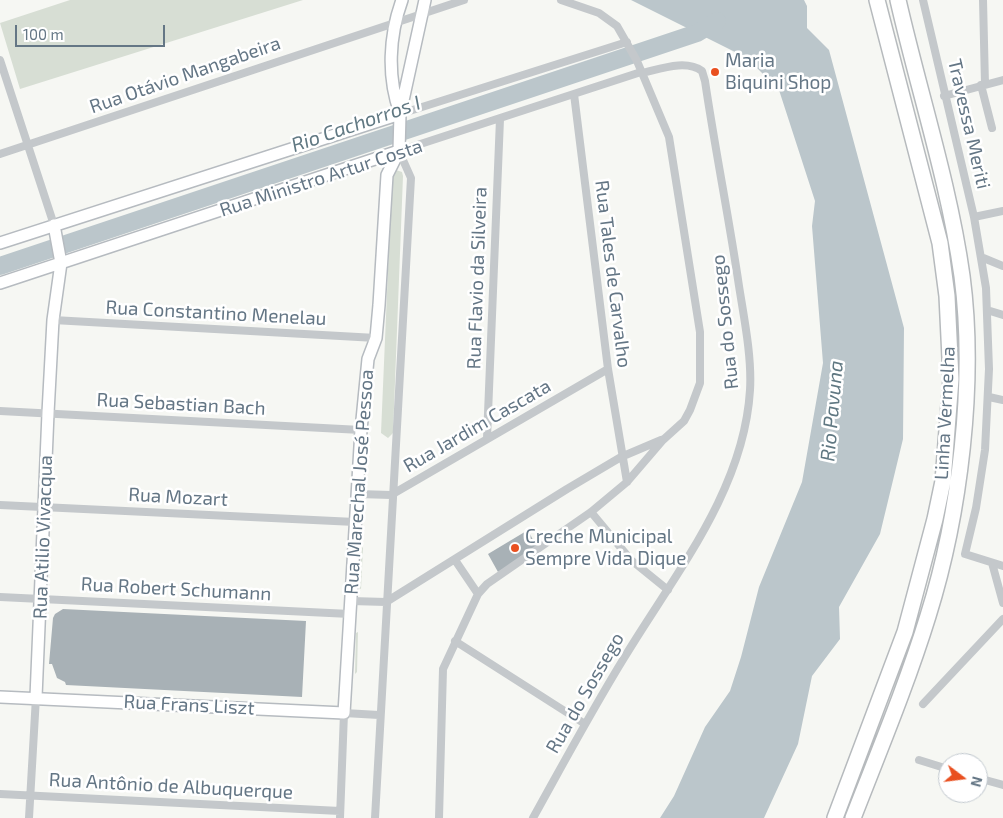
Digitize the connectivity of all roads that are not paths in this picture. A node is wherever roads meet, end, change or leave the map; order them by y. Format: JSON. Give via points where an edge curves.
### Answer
{"nodes":[{"id":1,"x":425,"y":0,"type":"edge"},
{"id":2,"x":464,"y":0,"type":"edge"},
{"id":3,"x":561,"y":0,"type":"edge"},
{"id":4,"x":877,"y":0,"type":"edge"},
{"id":5,"x":898,"y":0,"type":"edge"},
{"id":6,"x":923,"y":0,"type":"edge"},
{"id":7,"x":983,"y":0,"type":"edge"},
{"id":8,"x":402,"y":1,"type":"edge"},
{"id":9,"x":422,"y":13,"type":"junction"},
{"id":10,"x":397,"y":21,"type":"junction"},
{"id":11,"x":380,"y":26,"type":"junction"},
{"id":12,"x":394,"y":36,"type":"junction"},
{"id":13,"x":629,"y":45,"type":"junction"},
{"id":14,"x":0,"y":60,"type":"edge"},
{"id":15,"x":642,"y":73,"type":"junction"},
{"id":16,"x":1003,"y":80,"type":"edge"},
{"id":17,"x":983,"y":84,"type":"junction"},
{"id":18,"x":574,"y":94,"type":"junction"},
{"id":19,"x":944,"y":96,"type":"junction"},
{"id":20,"x":500,"y":118,"type":"junction"},
{"id":21,"x":400,"y":120,"type":"junction"},
{"id":22,"x":992,"y":128,"type":"dead end"},
{"id":23,"x":27,"y":145,"type":"junction"},
{"id":24,"x":400,"y":147,"type":"junction"},
{"id":25,"x":0,"y":154,"type":"edge"},
{"id":26,"x":1003,"y":212,"type":"edge"},
{"id":27,"x":974,"y":217,"type":"junction"},
{"id":28,"x":55,"y":229,"type":"junction"},
{"id":29,"x":0,"y":243,"type":"edge"},
{"id":30,"x":981,"y":257,"type":"junction"},
{"id":31,"x":60,"y":260,"type":"junction"},
{"id":32,"x":1003,"y":266,"type":"edge"},
{"id":33,"x":0,"y":283,"type":"edge"},
{"id":34,"x":987,"y":310,"type":"junction"},
{"id":35,"x":1003,"y":315,"type":"edge"},
{"id":36,"x":53,"y":320,"type":"junction"},
{"id":37,"x":376,"y":338,"type":"junction"},
{"id":38,"x":608,"y":369,"type":"junction"},
{"id":39,"x":989,"y":397,"type":"junction"},
{"id":40,"x":1003,"y":400,"type":"edge"},
{"id":41,"x":0,"y":411,"type":"edge"},
{"id":42,"x":48,"y":413,"type":"junction"},
{"id":43,"x":361,"y":430,"type":"junction"},
{"id":44,"x":487,"y":438,"type":"junction"},
{"id":45,"x":663,"y":440,"type":"junction"},
{"id":46,"x":621,"y":457,"type":"junction"},
{"id":47,"x":626,"y":482,"type":"junction"},
{"id":48,"x":358,"y":494,"type":"junction"},
{"id":49,"x":392,"y":495,"type":"junction"},
{"id":50,"x":0,"y":505,"type":"edge"},
{"id":51,"x":44,"y":507,"type":"junction"},
{"id":52,"x":591,"y":512,"type":"junction"},
{"id":53,"x":355,"y":522,"type":"junction"},
{"id":54,"x":455,"y":560,"type":"junction"},
{"id":55,"x":992,"y":563,"type":"junction"},
{"id":56,"x":1003,"y":566,"type":"edge"},
{"id":57,"x":668,"y":590,"type":"junction"},
{"id":58,"x":478,"y":594,"type":"junction"},
{"id":59,"x":0,"y":597,"type":"edge"},
{"id":60,"x":41,"y":599,"type":"junction"},
{"id":61,"x":350,"y":602,"type":"junction"},
{"id":62,"x":386,"y":602,"type":"junction"},
{"id":63,"x":1003,"y":602,"type":"edge"},
{"id":64,"x":350,"y":614,"type":"junction"},
{"id":65,"x":1003,"y":619,"type":"edge"},
{"id":66,"x":455,"y":641,"type":"junction"},
{"id":67,"x":0,"y":697,"type":"edge"},
{"id":68,"x":36,"y":697,"type":"junction"},
{"id":69,"x":923,"y":704,"type":"dead end"},
{"id":70,"x":344,"y":714,"type":"junction"},
{"id":71,"x":379,"y":715,"type":"junction"},
{"id":72,"x":585,"y":724,"type":"junction"},
{"id":73,"x":919,"y":760,"type":"dead end"},
{"id":74,"x":938,"y":766,"type":"edge"},
{"id":75,"x":988,"y":781,"type":"edge"},
{"id":76,"x":1003,"y":786,"type":"edge"},
{"id":77,"x":0,"y":794,"type":"edge"},
{"id":78,"x":30,"y":796,"type":"junction"},
{"id":79,"x":340,"y":814,"type":"edge"},
{"id":80,"x":29,"y":818,"type":"edge"},
{"id":81,"x":375,"y":818,"type":"edge"},
{"id":82,"x":439,"y":818,"type":"edge"},
{"id":83,"x":533,"y":818,"type":"edge"},
{"id":84,"x":835,"y":818,"type":"edge"},
{"id":85,"x":853,"y":818,"type":"edge"}],
"edges":[{"from":1,"to":9,"type":"street","name":"Rua Marechal José Pessoa"},
{"from":2,"to":9,"type":"street","name":"Rua Otávio Mangabeira"},
{"from":3,"to":13,"type":"street","via":[[609,18]]},
{"from":4,"to":84,"type":"highway","name":"Linha Vermelha","via":[[940,243],[947,296],[951,379],[946,455],[935,519],[905,632]]},
{"from":5,"to":85,"type":"highway","name":"Linha Vermelha","via":[[947,195],[962,276],[966,322],[964,422],[950,525],[929,614]]},
{"from":6,"to":19,"type":"street","name":"Travessa Meriti"},
{"from":7,"to":17,"type":"street"},
{"from":8,"to":10,"type":"street","name":"Rua Marechal José Pessoa"},
{"from":9,"to":10,"type":"street","name":"Rua Otávio Mangabeira"},
{"from":9,"to":21,"type":"street","name":"Rua Marechal José Pessoa"},
{"from":10,"to":11,"type":"street","name":"Rua Otávio Mangabeira"},
{"from":10,"to":12,"type":"street","name":"Rua Marechal José Pessoa"},
{"from":11,"to":12,"type":"street"},
{"from":11,"to":23,"type":"street","name":"Rua Otávio Mangabeira"},
{"from":12,"to":21,"type":"street","name":"Rua Marechal José Pessoa","via":[[391,83]]},
{"from":13,"to":15,"type":"street"},
{"from":13,"to":21,"type":"street","name":"Rua Ministro Artur Costa"},
{"from":14,"to":23,"type":"street"},
{"from":15,"to":18,"type":"street","name":"Rua Ministro Artur Costa"},
{"from":15,"to":45,"type":"street","via":[[673,154],[700,332],[700,383],[684,421]]},
{"from":15,"to":57,"type":"street","name":"Rua do Sossego","via":[[676,66],[692,66],[702,71],[745,321],[750,388],[737,458],[701,533]]},
{"from":16,"to":17,"type":"street"},
{"from":17,"to":19,"type":"street"},
{"from":17,"to":22,"type":"street"},
{"from":18,"to":20,"type":"street","name":"Rua Ministro Artur Costa"},
{"from":18,"to":38,"type":"street","name":"Rua Tales de Carvalho"},
{"from":19,"to":27,"type":"street","name":"Travessa Meriti"},
{"from":20,"to":24,"type":"street","name":"Rua Ministro Artur Costa"},
{"from":20,"to":44,"type":"street","name":"Rua Flavio da Silveira"},
{"from":21,"to":24,"type":"street","name":"Rua Marechal José Pessoa"},
{"from":21,"to":28,"type":"street","name":"Rua Ministro Artur Costa"},
{"from":23,"to":25,"type":"street","name":"Rua Otávio Mangabeira"},
{"from":23,"to":28,"type":"street"},
{"from":24,"to":31,"type":"street","name":"Rua Ministro Artur Costa"},
{"from":24,"to":37,"type":"street","name":"Rua Marechal José Pessoa","via":[[387,175]]},
{"from":24,"to":49,"type":"street","name":"Rua Marechal José Pessoa","via":[[411,178]]},
{"from":26,"to":27,"type":"street"},
{"from":27,"to":30,"type":"street","name":"Travessa Meriti"},
{"from":28,"to":29,"type":"street","name":"Rua Ministro Artur Costa"},
{"from":28,"to":31,"type":"street","name":"Rua Atilio Vivacqua"},
{"from":30,"to":32,"type":"street"},
{"from":30,"to":34,"type":"street","name":"Travessa Meriti"},
{"from":31,"to":33,"type":"street","name":"Rua Ministro Artur Costa"},
{"from":31,"to":36,"type":"street","name":"Rua Atilio Vivacqua"},
{"from":34,"to":35,"type":"street"},
{"from":34,"to":39,"type":"street","name":"Travessa Meriti"},
{"from":36,"to":37,"type":"street","name":"Rua Constantino Menelau"},
{"from":36,"to":42,"type":"street","name":"Rua Atilio Vivacqua"},
{"from":37,"to":43,"type":"street","name":"Rua Marechal José Pessoa","via":[[368,359]]},
{"from":38,"to":44,"type":"street","name":"Rua Jardim Cascata"},
{"from":38,"to":46,"type":"street","name":"Rua Tales de Carvalho"},
{"from":39,"to":40,"type":"street"},
{"from":39,"to":55,"type":"street","name":"Travessa Meriti","via":[[982,472],[965,554]]},
{"from":41,"to":42,"type":"street","name":"Rua Sebastian Bach"},
{"from":42,"to":43,"type":"street","name":"Rua Sebastian Bach"},
{"from":42,"to":51,"type":"street","name":"Rua Atilio Vivacqua"},
{"from":43,"to":48,"type":"street","name":"Rua Marechal José Pessoa"},
{"from":44,"to":49,"type":"street","name":"Rua Jardim Cascata"},
{"from":45,"to":46,"type":"street"},
{"from":45,"to":47,"type":"street"},
{"from":46,"to":47,"type":"street","name":"Rua Tales de Carvalho"},
{"from":46,"to":54,"type":"street"},
{"from":47,"to":52,"type":"street"},
{"from":48,"to":49,"type":"street","name":"Rua Jardim Cascata"},
{"from":48,"to":53,"type":"street","name":"Rua Marechal José Pessoa"},
{"from":49,"to":62,"type":"street","name":"Rua Marechal José Pessoa"},
{"from":50,"to":51,"type":"street","name":"Rua Mozart"},
{"from":51,"to":53,"type":"street","name":"Rua Mozart"},
{"from":51,"to":60,"type":"street","name":"Rua Atilio Vivacqua"},
{"from":52,"to":57,"type":"street","via":[[631,560]]},
{"from":52,"to":58,"type":"street","via":[[487,584]]},
{"from":53,"to":61,"type":"street","name":"Rua Marechal José Pessoa"},
{"from":54,"to":58,"type":"street"},
{"from":54,"to":62,"type":"street"},
{"from":55,"to":56,"type":"street"},
{"from":55,"to":63,"type":"street"},
{"from":57,"to":72,"type":"street","name":"Rua do Sossego","via":[[624,656]]},
{"from":58,"to":66,"type":"street"},
{"from":59,"to":60,"type":"street","name":"Rua Robert Schumann"},
{"from":60,"to":64,"type":"street","name":"Rua Robert Schumann"},
{"from":60,"to":68,"type":"street","name":"Rua Atilio Vivacqua"},
{"from":61,"to":62,"type":"street"},
{"from":61,"to":64,"type":"street","name":"Rua Marechal José Pessoa"},
{"from":62,"to":71,"type":"street","name":"Rua Marechal José Pessoa"},
{"from":64,"to":70,"type":"street","name":"Rua Marechal José Pessoa"},
{"from":65,"to":69,"type":"street"},
{"from":66,"to":72,"type":"street"},
{"from":66,"to":82,"type":"street","via":[[443,669]]},
{"from":67,"to":68,"type":"street","name":"Rua Frans Liszt"},
{"from":68,"to":70,"type":"street","name":"Rua Frans Liszt"},
{"from":68,"to":78,"type":"street","name":"Rua Atilio Vivacqua"},
{"from":70,"to":71,"type":"street","name":"Rua Frans Liszt"},
{"from":70,"to":79,"type":"street","name":"Rua Marechal José Pessoa"},
{"from":71,"to":81,"type":"street","name":"Rua Marechal José Pessoa"},
{"from":72,"to":83,"type":"street","name":"Rua do Sossego"},
{"from":73,"to":74,"type":"street"},
{"from":75,"to":76,"type":"street"},
{"from":77,"to":78,"type":"street","name":"Rua Antônio de Albuquerque"},
{"from":78,"to":79,"type":"street","name":"Rua Antônio de Albuquerque"},
{"from":78,"to":80,"type":"street","name":"Rua Atilio Vivacqua"}]}
